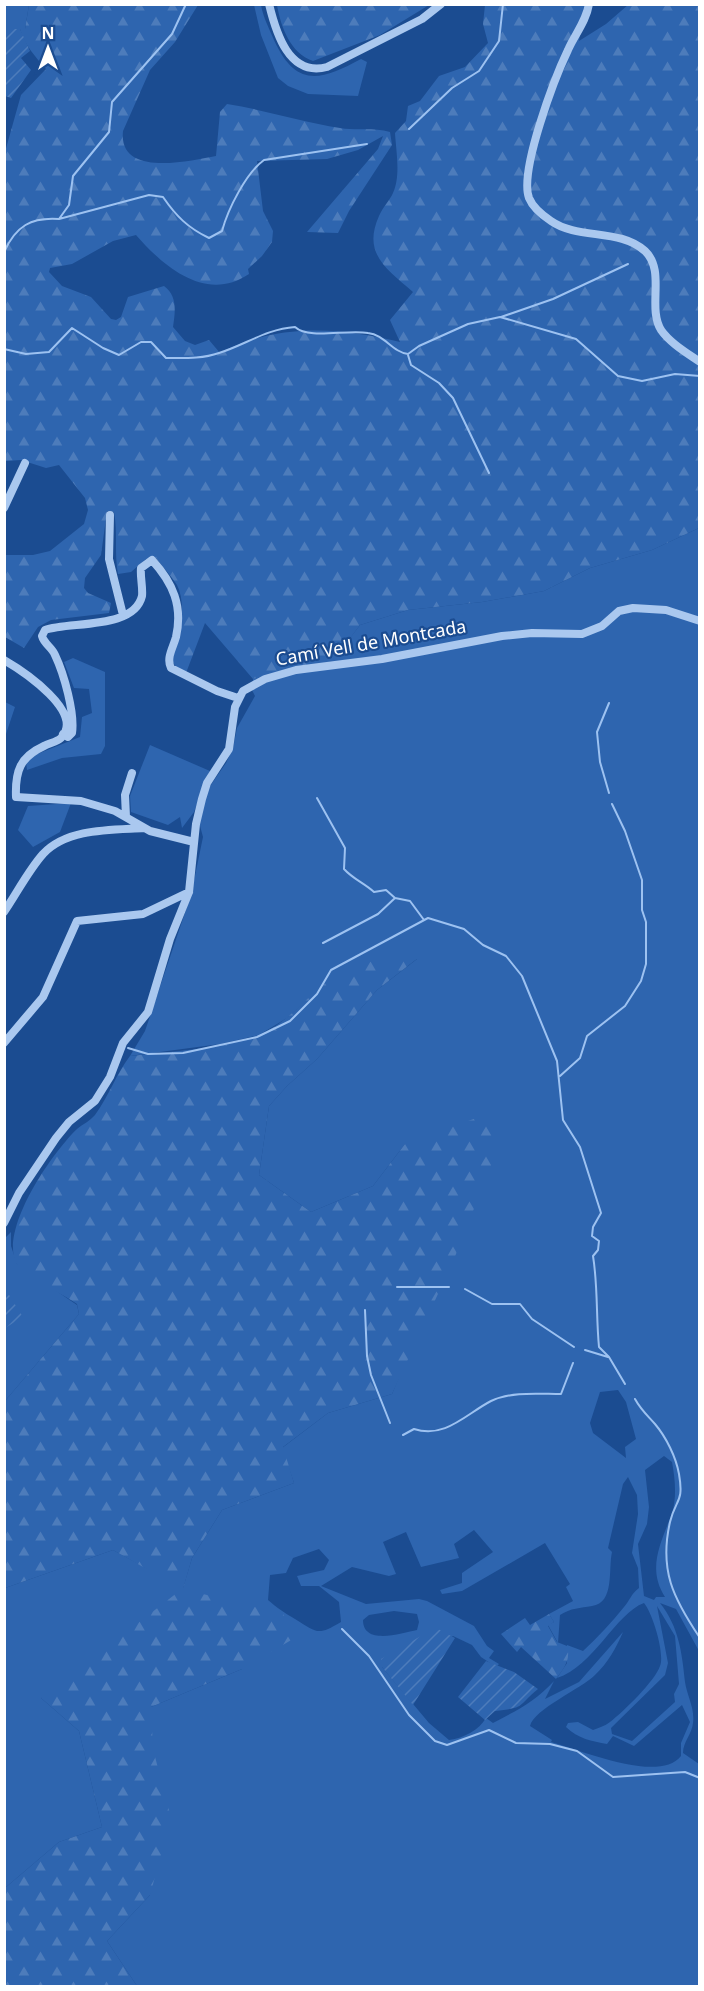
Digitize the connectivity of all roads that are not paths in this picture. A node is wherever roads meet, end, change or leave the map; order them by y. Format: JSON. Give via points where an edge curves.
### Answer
{"nodes":[{"id":1,"x":269,"y":4,"type":"edge"},
{"id":2,"x":441,"y":4,"type":"edge"},
{"id":3,"x":589,"y":4,"type":"edge"},
{"id":4,"x":699,"y":362,"type":"edge"},
{"id":5,"x":25,"y":463,"type":"dead end"},
{"id":6,"x":6,"y":505,"type":"edge"},
{"id":7,"x":111,"y":514,"type":"dead end"},
{"id":8,"x":123,"y":615,"type":"junction"},
{"id":9,"x":699,"y":621,"type":"edge"},
{"id":10,"x":4,"y":660,"type":"edge"},
{"id":11,"x":238,"y":698,"type":"junction"},
{"id":12,"x":63,"y":734,"type":"junction"},
{"id":13,"x":132,"y":773,"type":"dead end"},
{"id":14,"x":126,"y":817,"type":"junction"},
{"id":15,"x":144,"y":828,"type":"junction"},
{"id":16,"x":194,"y":842,"type":"junction"},
{"id":17,"x":189,"y":892,"type":"junction"},
{"id":18,"x":4,"y":912,"type":"edge"},
{"id":19,"x":4,"y":1043,"type":"edge"},
{"id":20,"x":4,"y":1223,"type":"edge"}],
"edges":[{"from":1,"to":2,"type":"street","via":[[284,47],[298,64],[314,69],[327,67],[400,30]]},
{"from":3,"to":4,"type":"street","via":[[550,93],[532,159],[529,197],[539,213],[568,230],[621,240],[644,251],[653,268],[656,315],[661,329]]},
{"from":5,"to":6,"type":"street"},
{"from":7,"to":8,"type":"street","via":[[109,559]]},
{"from":8,"to":11,"type":"street","via":[[139,604],[141,568],[152,560],[176,593],[177,626],[168,663],[171,668]]},
{"from":8,"to":12,"type":"street","via":[[103,622],[45,630],[42,636],[55,654],[72,715],[72,733],[68,737]]},
{"from":9,"to":11,"type":"street","name":"Camí Vell de Montcada","via":[[666,610],[633,608],[620,611],[602,626],[582,633],[502,636],[382,660],[296,670],[251,685]]},
{"from":10,"to":12,"type":"street","via":[[38,684],[60,706],[66,718]]},
{"from":11,"to":16,"type":"street","via":[[229,749],[207,783]]},
{"from":12,"to":14,"type":"street","via":[[30,752],[21,762],[16,772],[16,797],[68,798]]},
{"from":13,"to":14,"type":"street","via":[[125,795]]},
{"from":14,"to":15,"type":"street"},
{"from":15,"to":16,"type":"street"},
{"from":15,"to":18,"type":"street","via":[[83,834],[57,843],[45,852]]},
{"from":16,"to":17,"type":"street"},
{"from":17,"to":19,"type":"street","via":[[143,914],[77,921],[43,997]]},
{"from":17,"to":20,"type":"street","via":[[148,1012],[123,1043],[110,1077],[95,1101],[56,1138]]}]}
